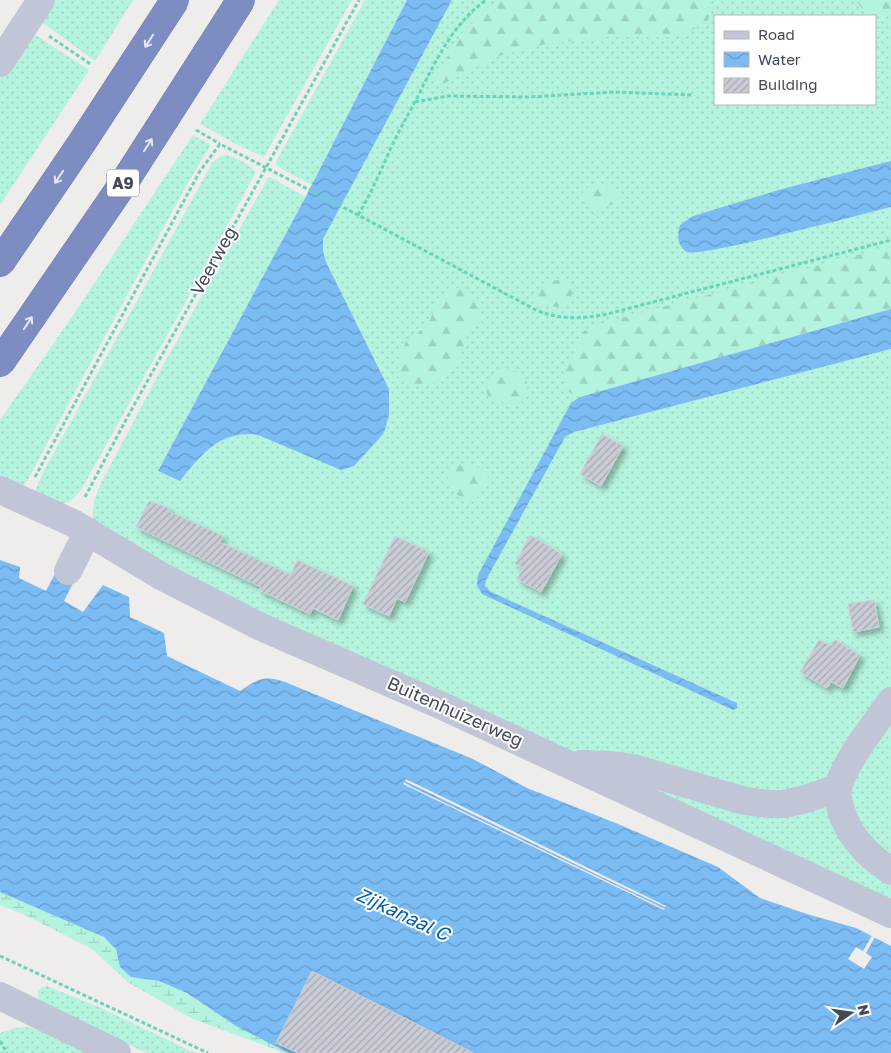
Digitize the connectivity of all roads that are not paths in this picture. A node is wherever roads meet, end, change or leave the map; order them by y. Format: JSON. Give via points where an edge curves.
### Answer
{"nodes":[{"id":1,"x":175,"y":0,"type":"edge"},
{"id":2,"x":241,"y":0,"type":"edge"},
{"id":3,"x":34,"y":11,"type":"edge"},
{"id":4,"x":0,"y":63,"type":"edge"},
{"id":5,"x":0,"y":263,"type":"edge"},
{"id":6,"x":0,"y":363,"type":"edge"},
{"id":7,"x":12,"y":495,"type":"edge"},
{"id":8,"x":80,"y":527,"type":"junction"},
{"id":9,"x":68,"y":571,"type":"dead end"},
{"id":10,"x":891,"y":701,"type":"edge"},
{"id":11,"x":569,"y":764,"type":"junction"},
{"id":12,"x":837,"y":788,"type":"junction"},
{"id":13,"x":891,"y":872,"type":"edge"},
{"id":14,"x":891,"y":914,"type":"edge"},
{"id":15,"x":4,"y":1004,"type":"edge"},
{"id":16,"x":117,"y":1053,"type":"edge"}],
"edges":[{"from":1,"to":5,"type":"highway","one_way":true,"bridge":true},
{"from":6,"to":2,"type":"highway","number":"A9","one_way":true,"bridge":true,"via":[[125,180]]},
{"from":3,"to":4,"type":"street"},
{"from":7,"to":8,"type":"street","name":"Buitenhuizerweg"},
{"from":8,"to":9,"type":"street"},
{"from":8,"to":11,"type":"street","name":"Buitenhuizerweg","via":[[161,576],[261,627]]},
{"from":10,"to":12,"type":"street","via":[[853,756]]},
{"from":11,"to":12,"type":"street","via":[[633,768],[745,801],[769,804],[784,804]]},
{"from":11,"to":14,"type":"street","name":"Buitenhuizerweg"},
{"from":12,"to":13,"type":"street","via":[[843,818],[851,834],[863,849]]},
{"from":15,"to":16,"type":"street"}]}
